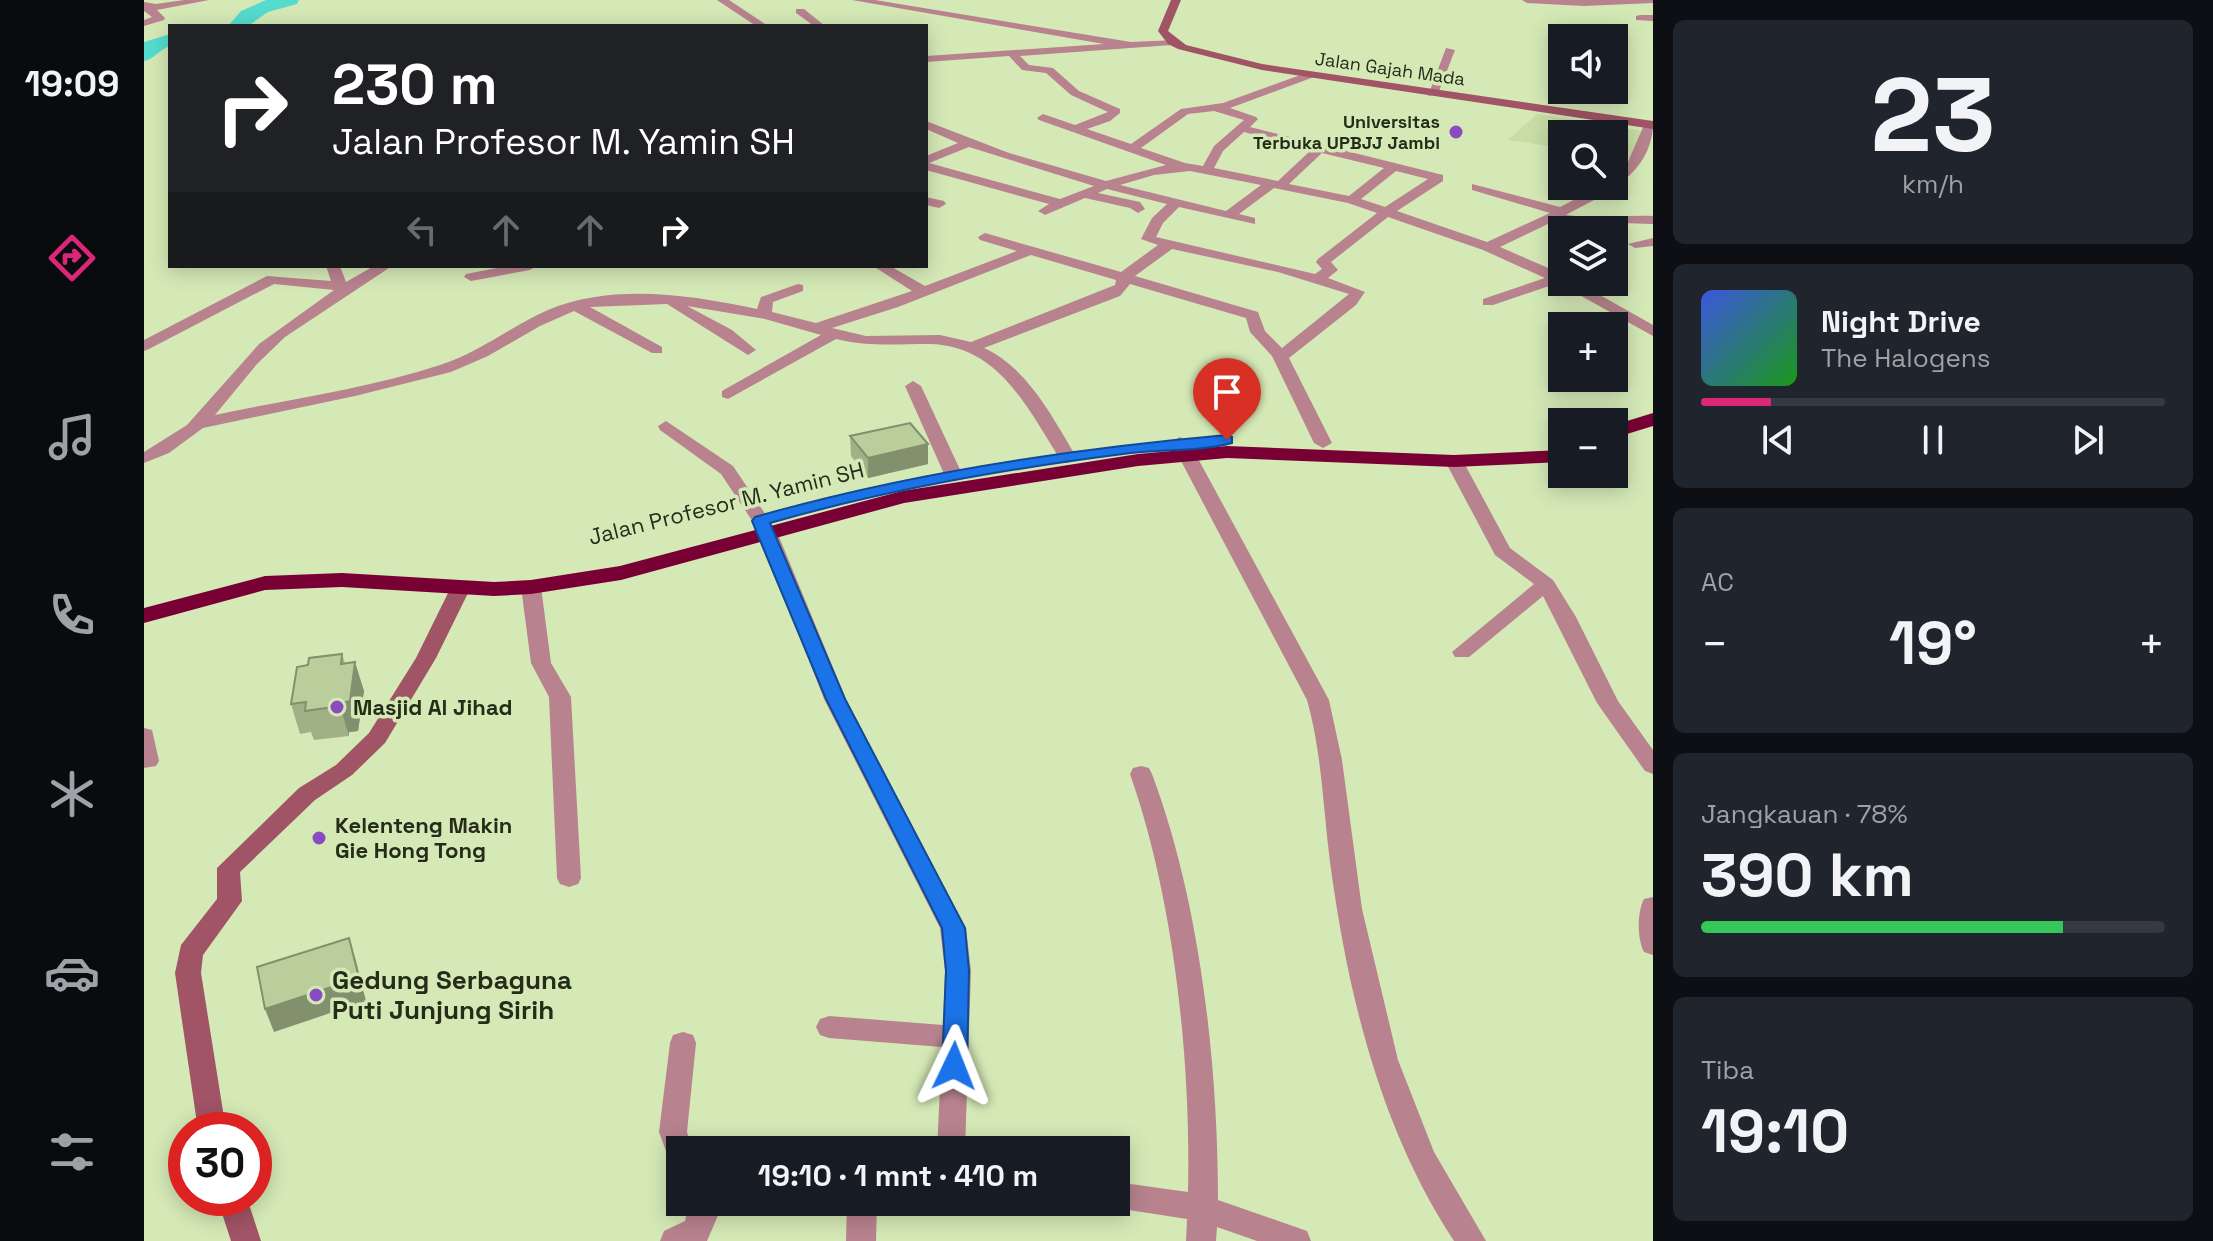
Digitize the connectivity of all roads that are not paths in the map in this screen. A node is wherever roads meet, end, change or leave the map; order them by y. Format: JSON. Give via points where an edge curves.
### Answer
{"nodes":[{"id":1,"x":204,"y":0,"type":"edge"},
{"id":2,"x":722,"y":0,"type":"edge"},
{"id":3,"x":857,"y":0,"type":"edge"},
{"id":4,"x":940,"y":0,"type":"edge"},
{"id":5,"x":1176,"y":0,"type":"edge"},
{"id":6,"x":1527,"y":0,"type":"edge"},
{"id":7,"x":1653,"y":0,"type":"edge"},
{"id":8,"x":1616,"y":1,"type":"edge"},
{"id":9,"x":148,"y":6,"type":"edge"},
{"id":10,"x":800,"y":11,"type":"dead end"},
{"id":11,"x":925,"y":13,"type":"junction"},
{"id":12,"x":1640,"y":18,"type":"dead end"},
{"id":13,"x":1653,"y":18,"type":"edge"},
{"id":14,"x":144,"y":23,"type":"edge"},
{"id":15,"x":760,"y":24,"type":"edge"},
{"id":16,"x":817,"y":24,"type":"edge"},
{"id":17,"x":1172,"y":42,"type":"junction"},
{"id":18,"x":1132,"y":45,"type":"junction"},
{"id":19,"x":1450,"y":50,"type":"dead end"},
{"id":20,"x":1013,"y":54,"type":"junction"},
{"id":21,"x":928,"y":59,"type":"edge"},
{"id":22,"x":1310,"y":75,"type":"junction"},
{"id":23,"x":1432,"y":94,"type":"junction"},
{"id":24,"x":1217,"y":108,"type":"junction"},
{"id":25,"x":1043,"y":118,"type":"dead end"},
{"id":26,"x":1651,"y":125,"type":"edge"},
{"id":27,"x":928,"y":126,"type":"edge"},
{"id":28,"x":1242,"y":128,"type":"junction"},
{"id":29,"x":1075,"y":129,"type":"junction"},
{"id":30,"x":968,"y":143,"type":"junction"},
{"id":31,"x":1320,"y":149,"type":"junction"},
{"id":32,"x":1131,"y":150,"type":"junction"},
{"id":33,"x":928,"y":162,"type":"edge"},
{"id":34,"x":928,"y":164,"type":"edge"},
{"id":35,"x":1185,"y":167,"type":"junction"},
{"id":36,"x":1394,"y":167,"type":"junction"},
{"id":37,"x":1207,"y":170,"type":"junction"},
{"id":38,"x":1628,"y":171,"type":"edge"},
{"id":39,"x":1277,"y":184,"type":"junction"},
{"id":40,"x":1108,"y":185,"type":"junction"},
{"id":41,"x":1477,"y":187,"type":"dead end"},
{"id":42,"x":1084,"y":194,"type":"junction"},
{"id":43,"x":1351,"y":200,"type":"junction"},
{"id":44,"x":1584,"y":200,"type":"edge"},
{"id":45,"x":1177,"y":202,"type":"junction"},
{"id":46,"x":1062,"y":204,"type":"junction"},
{"id":47,"x":1138,"y":209,"type":"dead end"},
{"id":48,"x":1045,"y":211,"type":"dead end"},
{"id":49,"x":1391,"y":212,"type":"junction"},
{"id":50,"x":1557,"y":214,"type":"junction"},
{"id":51,"x":1228,"y":216,"type":"junction"},
{"id":52,"x":1653,"y":220,"type":"edge"},
{"id":53,"x":1250,"y":221,"type":"dead end"},
{"id":54,"x":985,"y":237,"type":"dead end"},
{"id":55,"x":1653,"y":242,"type":"edge"},
{"id":56,"x":1635,"y":244,"type":"dead end"},
{"id":57,"x":1168,"y":245,"type":"junction"},
{"id":58,"x":1488,"y":247,"type":"junction"},
{"id":59,"x":1037,"y":253,"type":"junction"},
{"id":60,"x":334,"y":268,"type":"edge"},
{"id":61,"x":381,"y":268,"type":"edge"},
{"id":62,"x":519,"y":268,"type":"edge"},
{"id":63,"x":883,"y":268,"type":"edge"},
{"id":64,"x":1548,"y":274,"type":"edge"},
{"id":65,"x":471,"y":277,"type":"edge"},
{"id":66,"x":1124,"y":277,"type":"junction"},
{"id":67,"x":1317,"y":279,"type":"junction"},
{"id":68,"x":1548,"y":284,"type":"edge"},
{"id":69,"x":798,"y":288,"type":"dead end"},
{"id":70,"x":341,"y":289,"type":"junction"},
{"id":71,"x":924,"y":292,"type":"junction"},
{"id":72,"x":1591,"y":296,"type":"edge"},
{"id":73,"x":664,"y":299,"type":"junction"},
{"id":74,"x":1488,"y":302,"type":"dead end"},
{"id":75,"x":575,"y":305,"type":"junction"},
{"id":76,"x":764,"y":315,"type":"junction"},
{"id":77,"x":826,"y":331,"type":"junction"},
{"id":78,"x":1653,"y":331,"type":"edge"},
{"id":79,"x":144,"y":346,"type":"edge"},
{"id":80,"x":970,"y":348,"type":"junction"},
{"id":81,"x":657,"y":350,"type":"dead end"},
{"id":82,"x":748,"y":350,"type":"dead end"},
{"id":83,"x":1281,"y":357,"type":"junction"},
{"id":84,"x":913,"y":386,"type":"dead end"},
{"id":85,"x":728,"y":394,"type":"dead end"},
{"id":86,"x":1653,"y":419,"type":"edge"},
{"id":87,"x":202,"y":423,"type":"junction"},
{"id":88,"x":666,"y":426,"type":"dead end"},
{"id":89,"x":1628,"y":427,"type":"edge"},
{"id":90,"x":1653,"y":434,"type":"edge"},
{"id":91,"x":1628,"y":441,"type":"edge"},
{"id":92,"x":1323,"y":443,"type":"junction"},
{"id":93,"x":1548,"y":443,"type":"edge"},
{"id":94,"x":1184,"y":448,"type":"junction"},
{"id":95,"x":1548,"y":457,"type":"edge"},
{"id":96,"x":144,"y":458,"type":"edge"},
{"id":97,"x":1068,"y":458,"type":"junction"},
{"id":98,"x":1454,"y":461,"type":"junction"},
{"id":99,"x":954,"y":476,"type":"junction"},
{"id":100,"x":764,"y":526,"type":"junction"},
{"id":101,"x":1546,"y":584,"type":"junction"},
{"id":102,"x":531,"y":587,"type":"junction"},
{"id":103,"x":460,"y":589,"type":"junction"},
{"id":104,"x":144,"y":604,"type":"edge"},
{"id":105,"x":144,"y":616,"type":"edge"},
{"id":106,"x":1462,"y":652,"type":"dead end"},
{"id":107,"x":144,"y":735,"type":"edge"},
{"id":108,"x":148,"y":761,"type":"dead end"},
{"id":109,"x":1653,"y":766,"type":"edge"},
{"id":110,"x":1141,"y":774,"type":"dead end"},
{"id":111,"x":569,"y":878,"type":"dead end"},
{"id":112,"x":1653,"y":906,"type":"edge"},
{"id":113,"x":1653,"y":945,"type":"edge"},
{"id":114,"x":829,"y":1027,"type":"dead end"},
{"id":115,"x":955,"y":1037,"type":"junction"},
{"id":116,"x":683,"y":1043,"type":"dead end"},
{"id":117,"x":209,"y":1112,"type":"edge"},
{"id":118,"x":674,"y":1136,"type":"edge"},
{"id":119,"x":951,"y":1136,"type":"edge"},
{"id":120,"x":1130,"y":1197,"type":"edge"},
{"id":121,"x":1203,"y":1208,"type":"junction"},
{"id":122,"x":238,"y":1216,"type":"edge"},
{"id":123,"x":703,"y":1216,"type":"edge"},
{"id":124,"x":862,"y":1216,"type":"edge"},
{"id":125,"x":246,"y":1241,"type":"edge"},
{"id":126,"x":675,"y":1241,"type":"edge"},
{"id":127,"x":861,"y":1241,"type":"edge"},
{"id":128,"x":1201,"y":1241,"type":"edge"},
{"id":129,"x":1296,"y":1241,"type":"edge"},
{"id":130,"x":1471,"y":1241,"type":"edge"}],
"edges":[{"from":1,"to":9,"type":"street"},
{"from":2,"to":15,"type":"street"},
{"from":3,"to":11,"type":"street"},
{"from":4,"to":11,"type":"street"},
{"from":5,"to":17,"type":"main road","via":[[1163,31]]},
{"from":6,"to":8,"type":"street"},
{"from":7,"to":8,"type":"street"},
{"from":9,"to":14,"type":"street","via":[[160,18]]},
{"from":10,"to":16,"type":"street"},
{"from":11,"to":18,"type":"street"},
{"from":12,"to":13,"type":"street"},
{"from":17,"to":18,"type":"street"},
{"from":17,"to":22,"type":"main road","name":"Jalan Gajah Mada","via":[[1241,63]]},
{"from":18,"to":20,"type":"street"},
{"from":19,"to":23,"type":"street"},
{"from":20,"to":21,"type":"street"},
{"from":20,"to":29,"type":"street","via":[[1026,68],[1049,70],[1075,93],[1116,111]]},
{"from":22,"to":23,"type":"main road","name":"Jalan Gajah Mada"},
{"from":22,"to":24,"type":"street"},
{"from":23,"to":26,"type":"main road","name":"Jalan Gajah Mada"},
{"from":24,"to":28,"type":"street","via":[[1252,118]]},
{"from":24,"to":32,"type":"street","via":[[1185,111]]},
{"from":25,"to":29,"type":"street"},
{"from":26,"to":38,"type":"street"},
{"from":27,"to":30,"type":"street"},
{"from":28,"to":31,"type":"street"},
{"from":28,"to":37,"type":"street","via":[[1218,149]]},
{"from":29,"to":32,"type":"street"},
{"from":30,"to":33,"type":"street"},
{"from":30,"to":40,"type":"street"},
{"from":31,"to":36,"type":"street"},
{"from":31,"to":39,"type":"street"},
{"from":32,"to":35,"type":"street"},
{"from":34,"to":46,"type":"street"},
{"from":35,"to":37,"type":"street"},
{"from":35,"to":40,"type":"street"},
{"from":36,"to":43,"type":"street"},
{"from":36,"to":49,"type":"street","via":[[1439,178]]},
{"from":37,"to":39,"type":"street"},
{"from":39,"to":43,"type":"street"},
{"from":39,"to":51,"type":"street"},
{"from":40,"to":42,"type":"street"},
{"from":40,"to":45,"type":"street"},
{"from":41,"to":50,"type":"street"},
{"from":42,"to":46,"type":"street"},
{"from":42,"to":47,"type":"street"},
{"from":43,"to":49,"type":"street"},
{"from":44,"to":50,"type":"street"},
{"from":45,"to":51,"type":"street"},
{"from":45,"to":57,"type":"street","via":[[1147,237]]},
{"from":46,"to":48,"type":"street"},
{"from":49,"to":58,"type":"street"},
{"from":49,"to":67,"type":"street","via":[[1323,262],[1331,270]]},
{"from":50,"to":52,"type":"street","via":[[1595,223]]},
{"from":50,"to":58,"type":"street"},
{"from":51,"to":53,"type":"street"},
{"from":54,"to":59,"type":"street"},
{"from":55,"to":56,"type":"street"},
{"from":57,"to":66,"type":"street"},
{"from":57,"to":67,"type":"street"},
{"from":58,"to":64,"type":"street"},
{"from":59,"to":66,"type":"street"},
{"from":59,"to":71,"type":"street"},
{"from":60,"to":70,"type":"street"},
{"from":61,"to":70,"type":"street"},
{"from":62,"to":65,"type":"street"},
{"from":63,"to":71,"type":"street"},
{"from":66,"to":80,"type":"street","via":[[1115,293]]},
{"from":66,"to":83,"type":"street","via":[[1248,312]]},
{"from":67,"to":83,"type":"street","via":[[1358,292]]},
{"from":68,"to":74,"type":"street"},
{"from":69,"to":76,"type":"street","via":[[766,300]]},
{"from":70,"to":79,"type":"street","via":[[272,279]]},
{"from":70,"to":87,"type":"street","via":[[251,360]]},
{"from":71,"to":77,"type":"street"},
{"from":72,"to":78,"type":"street"},
{"from":73,"to":75,"type":"street"},
{"from":73,"to":76,"type":"street"},
{"from":73,"to":82,"type":"street"},
{"from":75,"to":81,"type":"street"},
{"from":75,"to":87,"type":"street","via":[[541,317],[493,348],[446,369]]},
{"from":76,"to":77,"type":"street"},
{"from":77,"to":80,"type":"street","via":[[872,342],[943,340]]},
{"from":77,"to":85,"type":"street"},
{"from":80,"to":97,"type":"street","via":[[1020,382]]},
{"from":83,"to":92,"type":"street"},
{"from":84,"to":99,"type":"street"},
{"from":86,"to":89,"type":"highway"},
{"from":87,"to":96,"type":"street"},
{"from":88,"to":100,"type":"street","via":[[727,470]]},
{"from":90,"to":91,"type":"highway"},
{"from":92,"to":93,"type":"highway","name":"Jalan Profesor M. Yamin SH","via":[[1450,450]]},
{"from":92,"to":94,"type":"highway","name":"Jalan Profesor M. Yamin SH"},
{"from":94,"to":97,"type":"highway","name":"Jalan Profesor M. Yamin SH"},
{"from":94,"to":98,"type":"highway","name":"Jalan Profesor M. Yamin SH"},
{"from":94,"to":100,"type":"highway","name":"Jalan Profesor M. Yamin SH"},
{"from":94,"to":130,"type":"street","via":[[1318,700],[1329,732],[1357,958],[1412,1136]]},
{"from":95,"to":98,"type":"highway","name":"Jalan Profesor M. Yamin SH"},
{"from":97,"to":99,"type":"highway","name":"Jalan Profesor M. Yamin SH"},
{"from":98,"to":101,"type":"street","via":[[1502,551]]},
{"from":99,"to":100,"type":"highway","name":"Jalan Profesor M. Yamin SH","via":[[842,498]]},
{"from":100,"to":102,"type":"highway","name":"Jalan Profesor M. Yamin SH","via":[[621,573]]},
{"from":100,"to":104,"type":"highway","name":"Jalan Profesor M. Yamin SH","via":[[570,569],[491,575],[285,569]]},
{"from":100,"to":115,"type":"street","via":[[835,699],[953,928]]},
{"from":101,"to":106,"type":"street"},
{"from":101,"to":109,"type":"street","via":[[1608,703]]},
{"from":102,"to":103,"type":"highway","name":"Jalan Profesor M. Yamin SH"},
{"from":102,"to":111,"type":"street","via":[[541,663],[560,697]]},
{"from":103,"to":105,"type":"highway","name":"Jalan Profesor M. Yamin SH","via":[[290,581],[220,593]]},
{"from":103,"to":117,"type":"main road","via":[[377,738],[344,770],[307,794],[229,868],[230,901],[190,952],[188,973]]},
{"from":107,"to":108,"type":"street"},
{"from":110,"to":121,"type":"street","via":[[1169,864],[1188,982],[1204,1113]]},
{"from":112,"to":113,"type":"street"},
{"from":114,"to":115,"type":"street"},
{"from":115,"to":119,"type":"street"},
{"from":116,"to":118,"type":"street"},
{"from":120,"to":121,"type":"street"},
{"from":121,"to":128,"type":"street"},
{"from":121,"to":129,"type":"street"},
{"from":122,"to":125,"type":"main road"},
{"from":123,"to":126,"type":"street","via":[[696,1231]]},
{"from":124,"to":127,"type":"street"}]}
